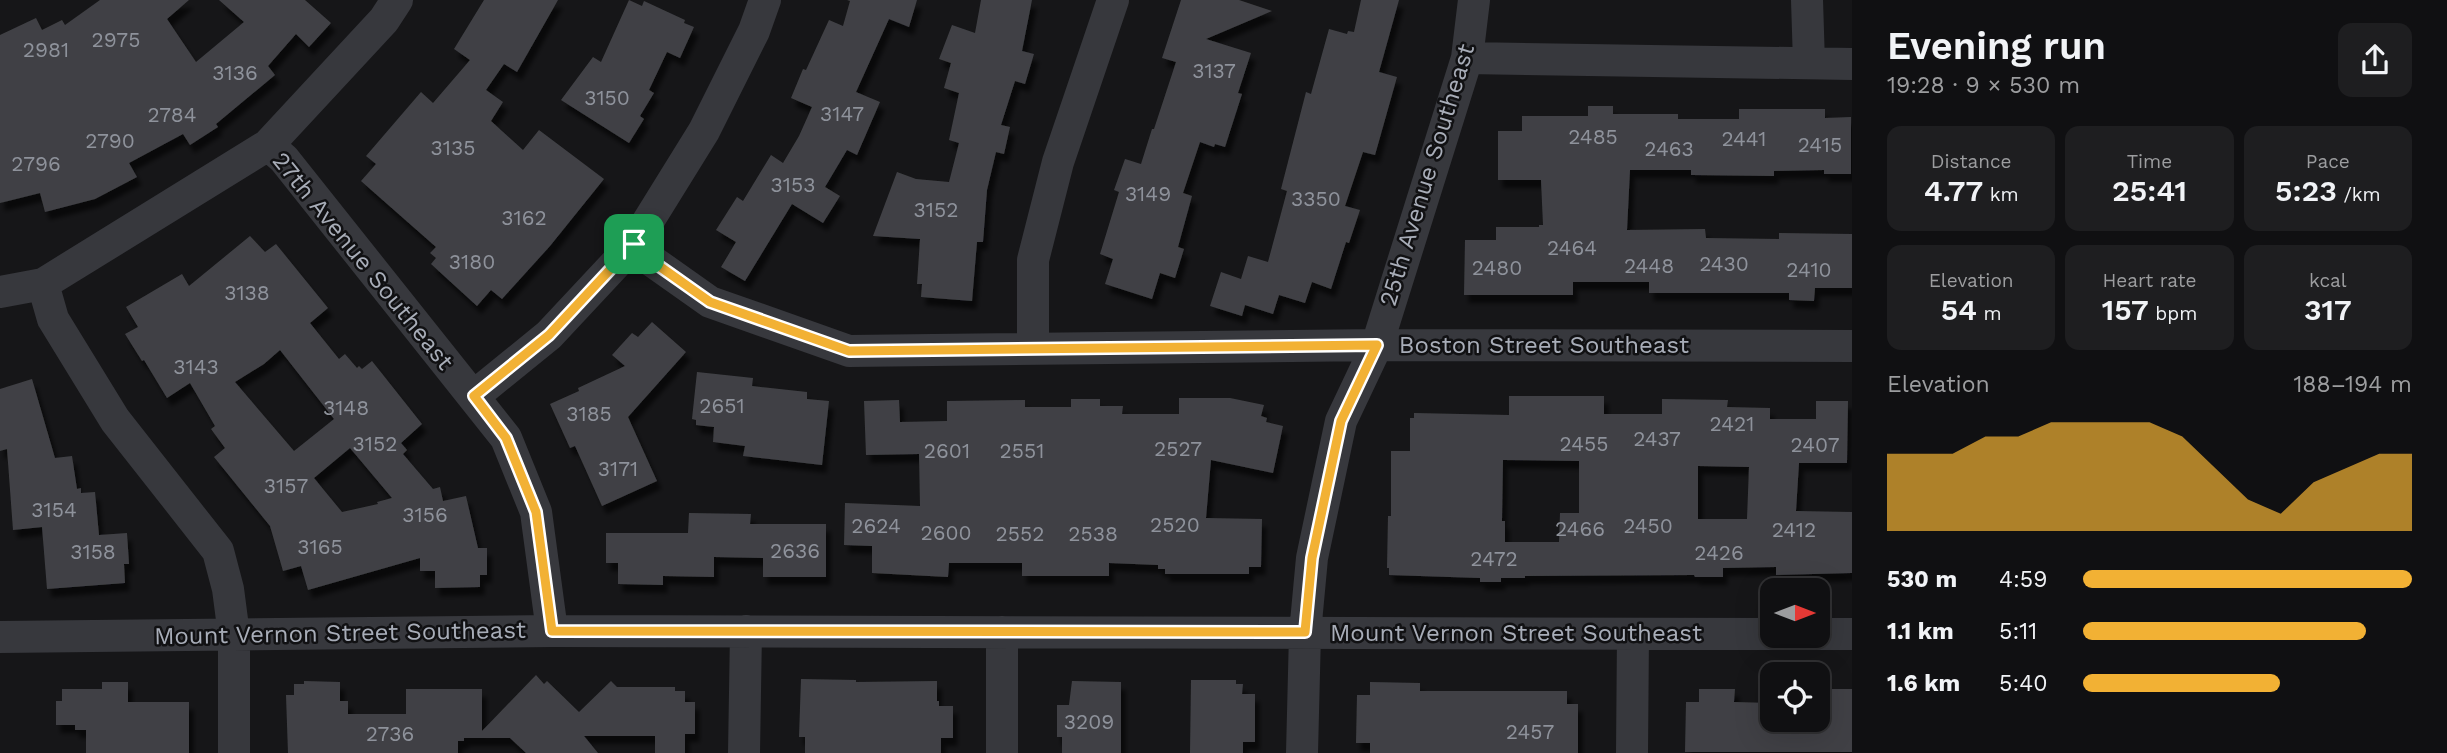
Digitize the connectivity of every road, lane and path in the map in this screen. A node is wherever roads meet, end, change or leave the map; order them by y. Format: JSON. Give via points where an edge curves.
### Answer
{"nodes":[{"id":1,"x":397,"y":0,"type":"edge"},
{"id":2,"x":765,"y":0,"type":"edge"},
{"id":3,"x":1113,"y":0,"type":"edge"},
{"id":4,"x":1474,"y":0,"type":"edge"},
{"id":5,"x":1807,"y":0,"type":"edge"},
{"id":6,"x":1466,"y":58,"type":"junction"},
{"id":7,"x":1809,"y":63,"type":"junction"},
{"id":8,"x":1852,"y":64,"type":"edge"},
{"id":9,"x":268,"y":145,"type":"junction"},
{"id":10,"x":634,"y":244,"type":"junction"},
{"id":11,"x":43,"y":284,"type":"junction"},
{"id":12,"x":0,"y":292,"type":"edge"},
{"id":13,"x":1377,"y":345,"type":"junction"},
{"id":14,"x":1852,"y":346,"type":"edge"},
{"id":15,"x":1033,"y":347,"type":"junction"},
{"id":16,"x":474,"y":396,"type":"junction"},
{"id":17,"x":552,"y":631,"type":"junction"},
{"id":18,"x":746,"y":631,"type":"junction"},
{"id":19,"x":1002,"y":632,"type":"junction"},
{"id":20,"x":1305,"y":632,"type":"junction"},
{"id":21,"x":1633,"y":634,"type":"junction"},
{"id":22,"x":1760,"y":634,"type":"edge"},
{"id":23,"x":1830,"y":634,"type":"edge"},
{"id":24,"x":1852,"y":634,"type":"edge"},
{"id":25,"x":234,"y":635,"type":"junction"},
{"id":26,"x":0,"y":637,"type":"edge"},
{"id":27,"x":234,"y":753,"type":"edge"},
{"id":28,"x":744,"y":753,"type":"edge"},
{"id":29,"x":1002,"y":753,"type":"edge"},
{"id":30,"x":1302,"y":753,"type":"edge"},
{"id":31,"x":1632,"y":753,"type":"edge"}],
"edges":[{"from":1,"to":9,"type":"street","name":"27th Avenue Southeast","via":[[384,20]]},
{"from":2,"to":10,"type":"street","via":[[704,131]]},
{"from":3,"to":15,"type":"street","via":[[1058,162],[1033,260]]},
{"from":4,"to":6,"type":"street","name":"25th Avenue Southeast"},
{"from":5,"to":7,"type":"street"},
{"from":6,"to":7,"type":"street"},
{"from":6,"to":13,"type":"street","name":"25th Avenue Southeast"},
{"from":7,"to":8,"type":"street"},
{"from":9,"to":11,"type":"street"},
{"from":9,"to":16,"type":"street","name":"27th Avenue Southeast"},
{"from":10,"to":15,"type":"street","name":"Boston Street Southeast","via":[[710,302],[849,351]]},
{"from":10,"to":16,"type":"street","via":[[549,335]]},
{"from":11,"to":12,"type":"street"},
{"from":11,"to":25,"type":"street","via":[[53,319],[115,420],[218,551]]},
{"from":13,"to":14,"type":"street","name":"Boston Street Southeast"},
{"from":13,"to":15,"type":"street","name":"Boston Street Southeast"},
{"from":13,"to":20,"type":"street","name":"25th Avenue Southeast","via":[[1341,421],[1312,558]]},
{"from":16,"to":17,"type":"street","name":"27th Avenue Southeast","via":[[506,438],[536,512]]},
{"from":17,"to":18,"type":"street","name":"Mount Vernon Street Southeast"},
{"from":17,"to":25,"type":"street","name":"Mount Vernon Street Southeast"},
{"from":18,"to":19,"type":"street","name":"Mount Vernon Street Southeast"},
{"from":18,"to":28,"type":"street"},
{"from":19,"to":20,"type":"street","name":"Mount Vernon Street Southeast"},
{"from":19,"to":29,"type":"street"},
{"from":20,"to":21,"type":"street","name":"Mount Vernon Street Southeast"},
{"from":20,"to":30,"type":"street","name":"25th Avenue Southeast"},
{"from":21,"to":22,"type":"street","name":"Mount Vernon Street Southeast"},
{"from":21,"to":31,"type":"street"},
{"from":23,"to":24,"type":"street"},
{"from":25,"to":26,"type":"street","name":"Mount Vernon Street Southeast"},
{"from":25,"to":27,"type":"street"}]}
